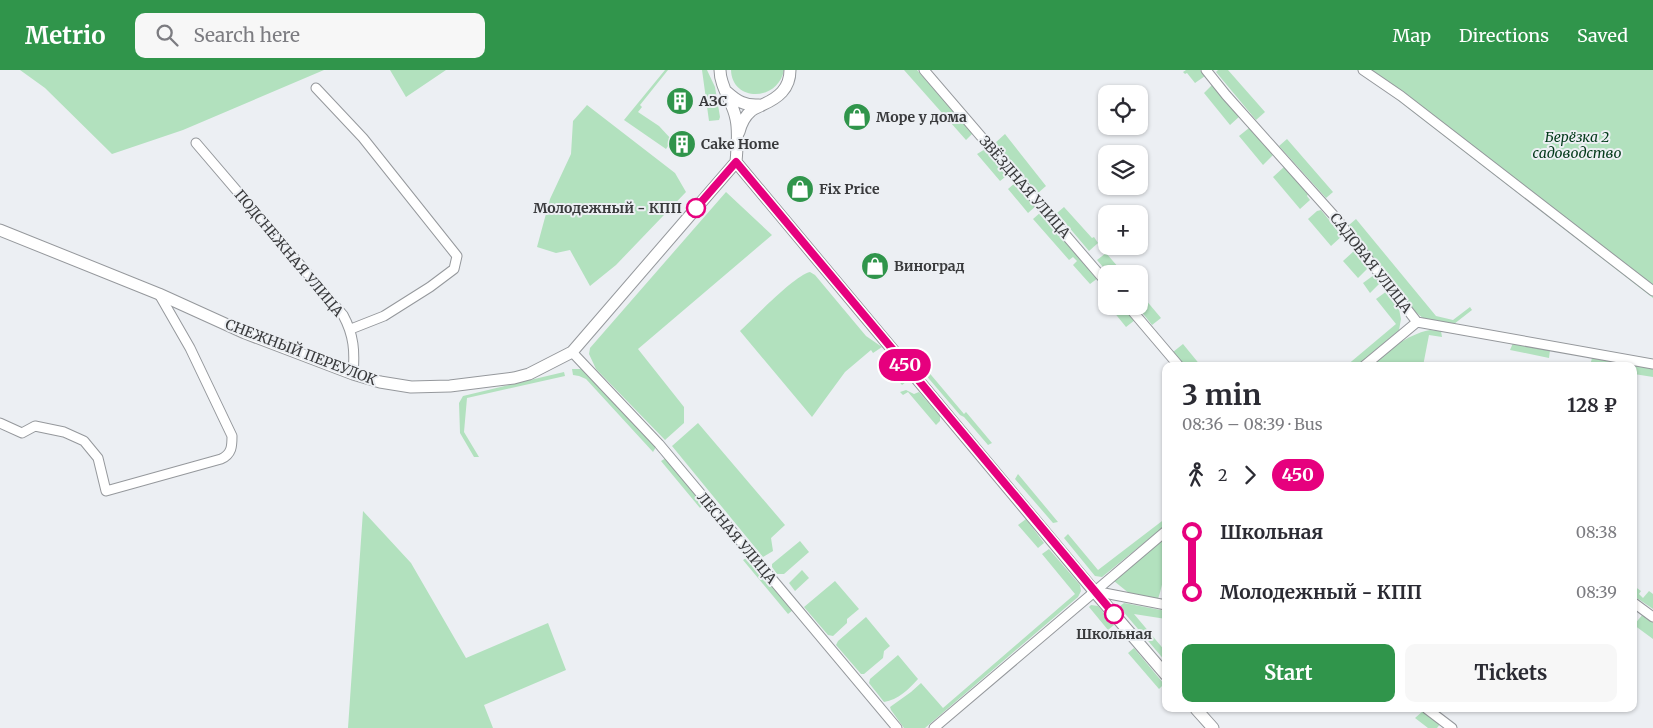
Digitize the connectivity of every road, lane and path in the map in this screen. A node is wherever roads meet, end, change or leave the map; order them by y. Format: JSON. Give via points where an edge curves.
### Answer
{"nodes":[{"id":1,"x":924,"y":70,"type":"edge"},
{"id":2,"x":1206,"y":70,"type":"edge"},
{"id":3,"x":1364,"y":70,"type":"edge"},
{"id":4,"x":718,"y":73,"type":"edge"},
{"id":5,"x":791,"y":73,"type":"edge"},
{"id":6,"x":316,"y":88,"type":"dead end"},
{"id":7,"x":726,"y":91,"type":"junction"},
{"id":8,"x":764,"y":105,"type":"junction"},
{"id":9,"x":738,"y":137,"type":"junction"},
{"id":10,"x":196,"y":143,"type":"dead end"},
{"id":11,"x":736,"y":162,"type":"junction"},
{"id":12,"x":0,"y":230,"type":"edge"},
{"id":13,"x":1098,"y":273,"type":"edge"},
{"id":14,"x":1653,"y":291,"type":"edge"},
{"id":15,"x":159,"y":294,"type":"junction"},
{"id":16,"x":1136,"y":315,"type":"edge"},
{"id":17,"x":1417,"y":322,"type":"junction"},
{"id":18,"x":351,"y":328,"type":"junction"},
{"id":19,"x":572,"y":352,"type":"junction"},
{"id":20,"x":1176,"y":362,"type":"edge"},
{"id":21,"x":1369,"y":362,"type":"edge"},
{"id":22,"x":1653,"y":364,"type":"edge"},
{"id":23,"x":353,"y":374,"type":"junction"},
{"id":24,"x":0,"y":424,"type":"edge"},
{"id":25,"x":1162,"y":534,"type":"edge"},
{"id":26,"x":1094,"y":591,"type":"junction"},
{"id":27,"x":1162,"y":604,"type":"edge"},
{"id":28,"x":1637,"y":605,"type":"edge"},
{"id":29,"x":1653,"y":617,"type":"edge"},
{"id":30,"x":1162,"y":669,"type":"edge"},
{"id":31,"x":1199,"y":712,"type":"edge"},
{"id":32,"x":1431,"y":712,"type":"edge"},
{"id":33,"x":897,"y":728,"type":"edge"},
{"id":34,"x":934,"y":728,"type":"edge"},
{"id":35,"x":1212,"y":728,"type":"edge"},
{"id":36,"x":1452,"y":728,"type":"edge"}],
"edges":[{"from":1,"to":13,"type":"street","name":"ЗВЁЗДНАЯ УЛИЦА"},
{"from":2,"to":17,"type":"street","name":"САДОВАЯ УЛИЦА","via":[[1336,218]]},
{"from":3,"to":14,"type":"street"},
{"from":4,"to":7,"type":"street"},
{"from":5,"to":8,"type":"street","via":[[786,88],[776,99]]},
{"from":6,"to":18,"type":"street","via":[[363,138],[457,256],[454,269],[430,287],[384,316]]},
{"from":7,"to":8,"type":"street","via":[[736,101],[750,106]]},
{"from":7,"to":9,"type":"street","via":[[736,118]]},
{"from":8,"to":9,"type":"street","via":[[751,110]]},
{"from":9,"to":11,"type":"street"},
{"from":10,"to":18,"type":"street","name":"ПОДСНЕЖНАЯ УЛИЦА","via":[[344,315]]},
{"from":11,"to":19,"type":"street","name":"СНЕЖНЫЙ ПЕРЕУЛОК"},
{"from":11,"to":26,"type":"street"},
{"from":12,"to":15,"type":"street","name":"СНЕЖНЫЙ ПЕРЕУЛОК"},
{"from":15,"to":23,"type":"street","name":"СНЕЖНЫЙ ПЕРЕУЛОК","via":[[245,333]]},
{"from":15,"to":24,"type":"street","via":[[227,423],[232,436],[228,454],[106,491],[98,458],[84,441],[64,432],[36,426],[22,433]]},
{"from":16,"to":20,"type":"street"},
{"from":17,"to":21,"type":"street"},
{"from":17,"to":22,"type":"street","name":"САДОВАЯ УЛИЦА"},
{"from":18,"to":23,"type":"street","name":"ПОДСНЕЖНАЯ УЛИЦА","via":[[355,356]]},
{"from":19,"to":23,"type":"street","name":"СНЕЖНЫЙ ПЕРЕУЛОК","via":[[514,378],[450,386],[411,388]]},
{"from":19,"to":33,"type":"street","name":"ЛЕСНАЯ УЛИЦА","via":[[659,444]]},
{"from":25,"to":26,"type":"street"},
{"from":26,"to":27,"type":"street"},
{"from":26,"to":30,"type":"street"},
{"from":26,"to":34,"type":"street"},
{"from":28,"to":29,"type":"street"},
{"from":31,"to":35,"type":"street"},
{"from":32,"to":36,"type":"street"}]}
